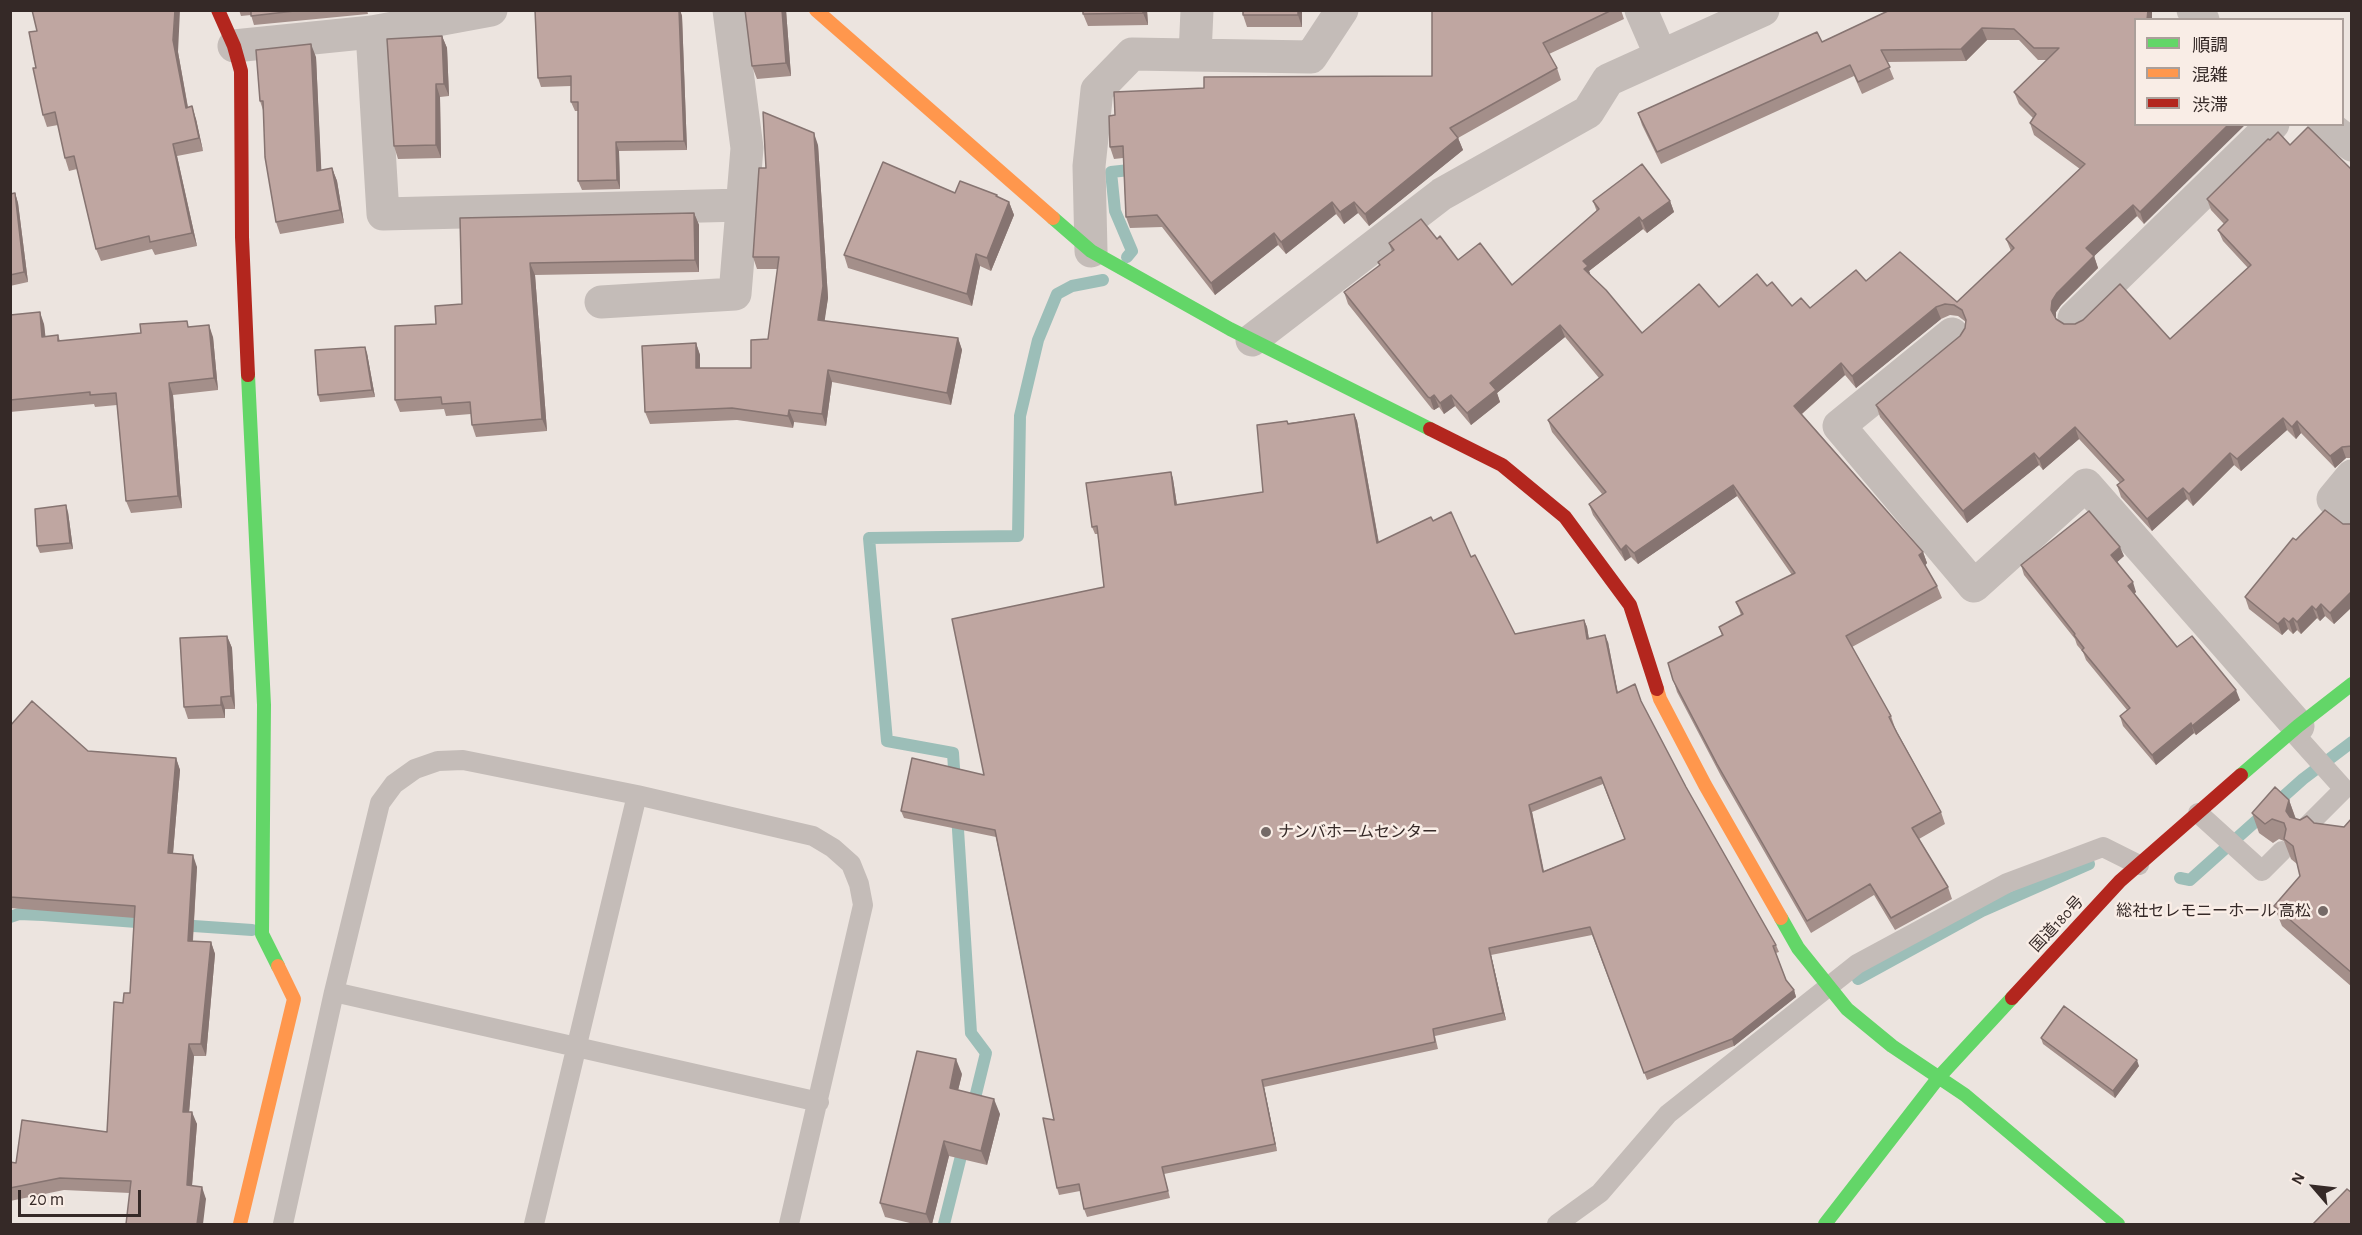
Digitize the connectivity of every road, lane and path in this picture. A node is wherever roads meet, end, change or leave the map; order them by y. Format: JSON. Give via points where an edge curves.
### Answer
{"nodes":[{"id":1,"x":218,"y":10,"type":"edge"},
{"id":2,"x":490,"y":10,"type":"edge"},
{"id":3,"x":729,"y":10,"type":"edge"},
{"id":4,"x":816,"y":10,"type":"edge"},
{"id":5,"x":1197,"y":10,"type":"edge"},
{"id":6,"x":1342,"y":10,"type":"edge"},
{"id":7,"x":1641,"y":10,"type":"edge"},
{"id":8,"x":1763,"y":10,"type":"edge"},
{"id":9,"x":372,"y":32,"type":"junction"},
{"id":10,"x":241,"y":45,"type":"junction"},
{"id":11,"x":1195,"y":55,"type":"junction"},
{"id":12,"x":1661,"y":56,"type":"junction"},
{"id":13,"x":2271,"y":126,"type":"edge"},
{"id":14,"x":2327,"y":126,"type":"edge"},
{"id":15,"x":2352,"y":146,"type":"edge"},
{"id":16,"x":743,"y":205,"type":"junction"},
{"id":17,"x":1091,"y":251,"type":"junction"},
{"id":18,"x":601,"y":302,"type":"dead end"},
{"id":19,"x":2074,"y":318,"type":"dead end"},
{"id":20,"x":1952,"y":334,"type":"dead end"},
{"id":21,"x":1252,"y":340,"type":"junction"},
{"id":22,"x":2352,"y":476,"type":"edge"},
{"id":23,"x":2352,"y":518,"type":"edge"},
{"id":24,"x":2352,"y":684,"type":"edge"},
{"id":25,"x":2295,"y":728,"type":"junction"},
{"id":26,"x":637,"y":795,"type":"junction"},
{"id":27,"x":2198,"y":813,"type":"junction"},
{"id":28,"x":2305,"y":828,"type":"edge"},
{"id":29,"x":2282,"y":851,"type":"edge"},
{"id":30,"x":2139,"y":865,"type":"junction"},
{"id":31,"x":1828,"y":986,"type":"junction"},
{"id":32,"x":334,"y":992,"type":"junction"},
{"id":33,"x":576,"y":1047,"type":"junction"},
{"id":34,"x":1939,"y":1077,"type":"junction"},
{"id":35,"x":819,"y":1102,"type":"junction"},
{"id":36,"x":240,"y":1224,"type":"edge"},
{"id":37,"x":283,"y":1224,"type":"edge"},
{"id":38,"x":534,"y":1224,"type":"edge"},
{"id":39,"x":789,"y":1224,"type":"edge"},
{"id":40,"x":1557,"y":1224,"type":"edge"},
{"id":41,"x":1826,"y":1224,"type":"edge"},
{"id":42,"x":2118,"y":1224,"type":"edge"}],
"edges":[{"from":1,"to":10,"type":"main road"},
{"from":2,"to":9,"type":"street"},
{"from":3,"to":16,"type":"street","via":[[747,148]]},
{"from":4,"to":17,"type":"main road"},
{"from":5,"to":11,"type":"street"},
{"from":6,"to":11,"type":"street","via":[[1311,57]]},
{"from":7,"to":12,"type":"street"},
{"from":8,"to":12,"type":"street"},
{"from":9,"to":10,"type":"street"},
{"from":9,"to":16,"type":"street","via":[[383,214]]},
{"from":10,"to":36,"type":"main road","via":[[242,237],[264,705],[262,934],[294,999]]},
{"from":11,"to":17,"type":"street","via":[[1132,54],[1097,90],[1089,166]]},
{"from":12,"to":21,"type":"street","via":[[1608,80],[1588,112],[1442,194]]},
{"from":13,"to":19,"type":"street"},
{"from":14,"to":15,"type":"street"},
{"from":16,"to":18,"type":"street","via":[[735,294]]},
{"from":17,"to":21,"type":"main road"},
{"from":20,"to":25,"type":"street","via":[[1839,426],[1974,586],[2086,484]]},
{"from":21,"to":31,"type":"main road","via":[[1502,465],[1565,518],[1630,605],[1660,699],[1798,948]]},
{"from":22,"to":23,"type":"street","via":[[2333,499]]},
{"from":24,"to":25,"type":"main road","name":"国道180号"},
{"from":25,"to":27,"type":"main road","name":"国道180号"},
{"from":25,"to":28,"type":"lane","via":[[2344,789]]},
{"from":26,"to":32,"type":"lane","via":[[463,760],[438,761],[415,769],[394,784],[380,803]]},
{"from":26,"to":33,"type":"lane"},
{"from":26,"to":35,"type":"lane","via":[[813,837],[851,864],[863,905]]},
{"from":27,"to":29,"type":"lane","via":[[2262,871]]},
{"from":27,"to":30,"type":"main road","name":"国道180号"},
{"from":30,"to":31,"type":"lane","via":[[2103,847],[2007,883],[1857,964]]},
{"from":30,"to":34,"type":"main road","name":"国道180号"},
{"from":31,"to":34,"type":"main road","via":[[1847,1009],[1892,1046]]},
{"from":31,"to":40,"type":"lane","via":[[1668,1114],[1600,1193]]},
{"from":32,"to":33,"type":"lane"},
{"from":32,"to":37,"type":"lane"},
{"from":33,"to":35,"type":"lane"},
{"from":33,"to":38,"type":"lane"},
{"from":34,"to":41,"type":"main road","name":"国道180号"},
{"from":34,"to":42,"type":"main road"},
{"from":35,"to":39,"type":"lane"}]}
